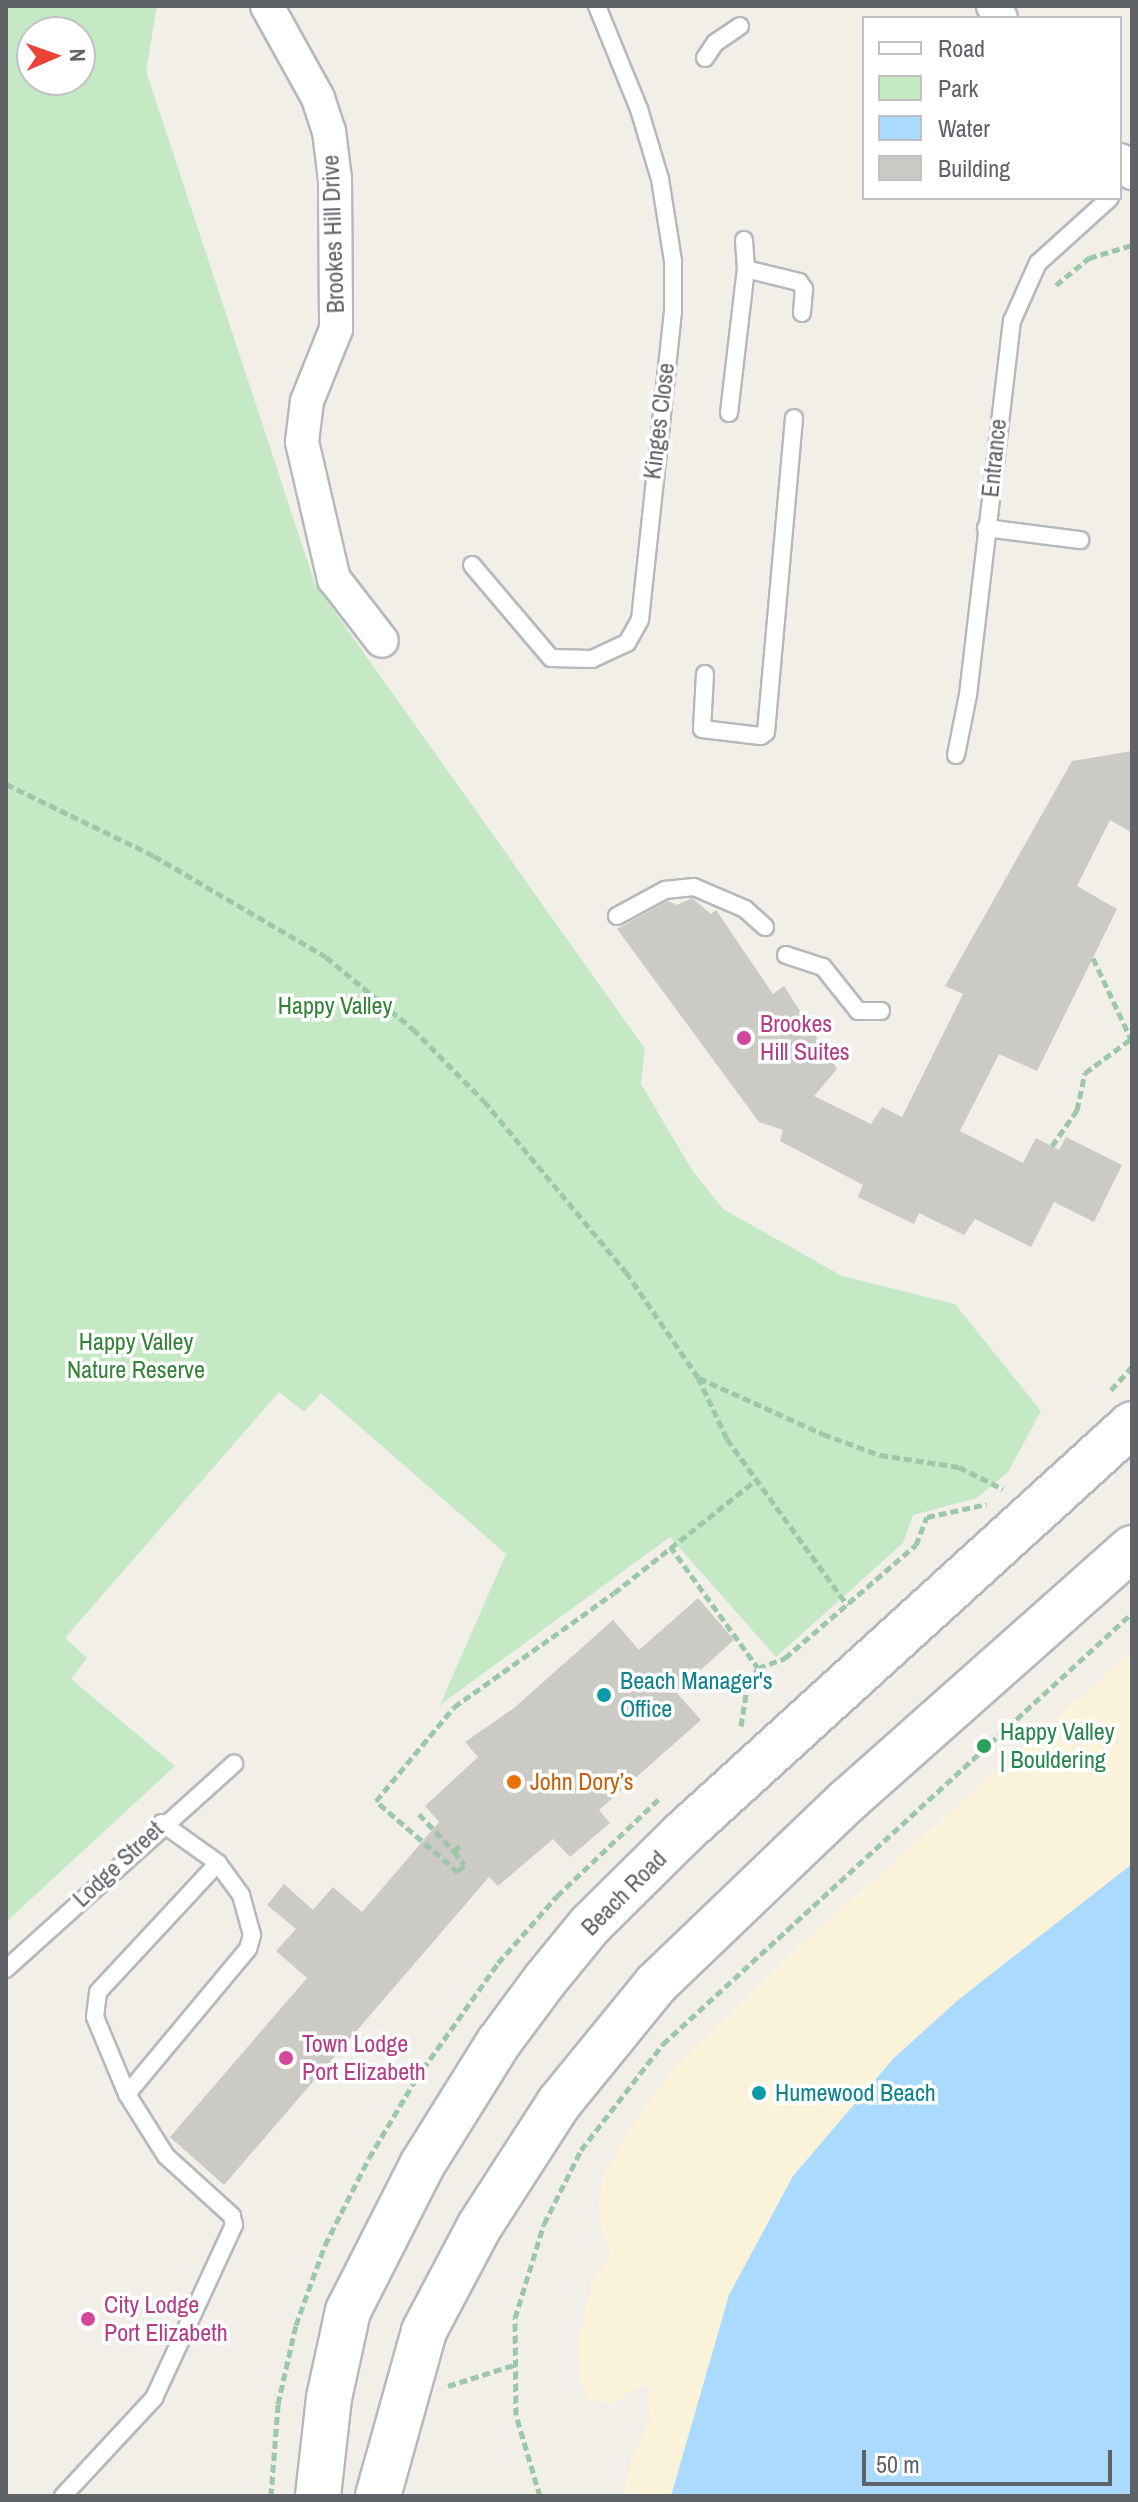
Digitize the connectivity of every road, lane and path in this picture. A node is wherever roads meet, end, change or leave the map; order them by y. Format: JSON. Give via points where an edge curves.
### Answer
{"nodes":[{"id":1,"x":267,"y":6,"type":"edge"},
{"id":2,"x":597,"y":6,"type":"edge"},
{"id":3,"x":740,"y":26,"type":"dead end"},
{"id":4,"x":705,"y":58,"type":"dead end"},
{"id":5,"x":1108,"y":200,"type":"edge"},
{"id":6,"x":744,"y":240,"type":"dead end"},
{"id":7,"x":1132,"y":245,"type":"edge"},
{"id":8,"x":746,"y":269,"type":"junction"},
{"id":9,"x":1053,"y":288,"type":"dead end"},
{"id":10,"x":802,"y":313,"type":"dead end"},
{"id":11,"x":729,"y":413,"type":"dead end"},
{"id":12,"x":794,"y":418,"type":"dead end"},
{"id":13,"x":986,"y":528,"type":"junction"},
{"id":14,"x":1080,"y":540,"type":"dead end"},
{"id":15,"x":472,"y":565,"type":"dead end"},
{"id":16,"x":382,"y":641,"type":"dead end"},
{"id":17,"x":705,"y":674,"type":"dead end"},
{"id":18,"x":956,"y":755,"type":"dead end"},
{"id":19,"x":6,"y":784,"type":"edge"},
{"id":20,"x":617,"y":916,"type":"dead end"},
{"id":21,"x":765,"y":927,"type":"dead end"},
{"id":22,"x":786,"y":955,"type":"dead end"},
{"id":23,"x":1093,"y":958,"type":"dead end"},
{"id":24,"x":881,"y":1011,"type":"dead end"},
{"id":25,"x":1132,"y":1039,"type":"edge"},
{"id":26,"x":1052,"y":1146,"type":"dead end"},
{"id":27,"x":698,"y":1377,"type":"junction"},
{"id":28,"x":1132,"y":1424,"type":"edge"},
{"id":29,"x":756,"y":1480,"type":"junction"},
{"id":30,"x":1006,"y":1491,"type":"dead end"},
{"id":31,"x":992,"y":1503,"type":"dead end"},
{"id":32,"x":670,"y":1546,"type":"junction"},
{"id":33,"x":1132,"y":1548,"type":"edge"},
{"id":34,"x":847,"y":1605,"type":"junction"},
{"id":35,"x":1132,"y":1613,"type":"edge"},
{"id":36,"x":758,"y":1668,"type":"junction"},
{"id":37,"x":741,"y":1726,"type":"dead end"},
{"id":38,"x":234,"y":1764,"type":"dead end"},
{"id":39,"x":419,"y":1814,"type":"dead end"},
{"id":40,"x":162,"y":1823,"type":"junction"},
{"id":41,"x":461,"y":1845,"type":"dead end"},
{"id":42,"x":454,"y":1851,"type":"junction"},
{"id":43,"x":218,"y":1863,"type":"junction"},
{"id":44,"x":6,"y":1969,"type":"edge"},
{"id":45,"x":127,"y":2094,"type":"junction"},
{"id":46,"x":514,"y":2365,"type":"junction"},
{"id":47,"x":442,"y":2400,"type":"dead end"},
{"id":48,"x":322,"y":2447,"type":"junction"},
{"id":49,"x":63,"y":2496,"type":"edge"},
{"id":50,"x":295,"y":2496,"type":"edge"},
{"id":51,"x":318,"y":2496,"type":"edge"},
{"id":52,"x":378,"y":2496,"type":"edge"},
{"id":53,"x":540,"y":2496,"type":"edge"}],
"edges":[{"from":1,"to":16,"type":"street","name":"Brookes Hill Drive","via":[[318,98],[335,179],[336,329],[307,401],[302,442],[334,579]]},
{"from":2,"to":15,"type":"lane","name":"Kinges Close","via":[[639,109],[660,179],[673,261],[673,312],[640,620],[627,643],[592,659],[560,661],[551,658]]},
{"from":3,"to":4,"type":"lane","via":[[715,43]]},
{"from":5,"to":13,"type":"lane","name":"Entrance","via":[[1038,263],[1012,321]]},
{"from":6,"to":8,"type":"lane"},
{"from":7,"to":9,"type":"path","via":[[1089,258]]},
{"from":8,"to":10,"type":"lane","via":[[802,284]]},
{"from":8,"to":11,"type":"lane"},
{"from":12,"to":17,"type":"lane","via":[[766,732],[761,736],[702,729]]},
{"from":13,"to":14,"type":"lane"},
{"from":13,"to":18,"type":"lane","name":"Entrance","via":[[968,695]]},
{"from":19,"to":27,"type":"path","via":[[154,856],[326,957],[413,1029],[578,1211]]},
{"from":20,"to":21,"type":"lane","via":[[665,890],[694,887],[745,909]]},
{"from":22,"to":24,"type":"lane","via":[[823,967],[858,1011]]},
{"from":23,"to":25,"type":"path"},
{"from":25,"to":26,"type":"path","via":[[1085,1073],[1077,1110]]},
{"from":27,"to":29,"type":"path","via":[[727,1439]]},
{"from":27,"to":30,"type":"path","via":[[852,1445],[880,1455],[959,1467]]},
{"from":28,"to":48,"type":"main road","name":"Beach Road","via":[[590,1925],[499,2042],[422,2165],[348,2311]]},
{"from":29,"to":32,"type":"path"},
{"from":29,"to":34,"type":"path"},
{"from":31,"to":34,"type":"path","via":[[927,1517],[916,1545]]},
{"from":32,"to":36,"type":"path"},
{"from":32,"to":42,"type":"path","via":[[614,1593],[454,1707],[376,1801],[458,1872],[464,1865]]},
{"from":33,"to":52,"type":"main road","via":[[847,1801],[656,1984],[559,2103],[479,2227],[424,2331]]},
{"from":34,"to":36,"type":"path","via":[[785,1658]]},
{"from":35,"to":46,"type":"path","via":[[663,2044],[581,2150],[544,2224],[515,2318]]},
{"from":36,"to":37,"type":"path","via":[[747,1687]]},
{"from":38,"to":40,"type":"lane","name":"Lodge Street"},
{"from":39,"to":42,"type":"path"},
{"from":40,"to":43,"type":"lane"},
{"from":40,"to":44,"type":"lane","name":"Lodge Street"},
{"from":41,"to":42,"type":"path"},
{"from":43,"to":45,"type":"lane","via":[[241,1895],[251,1925],[248,1949]]},
{"from":43,"to":45,"type":"lane","via":[[98,1992],[95,2017]]},
{"from":45,"to":49,"type":"lane","via":[[166,2156],[232,2216],[234,2225],[154,2398]]},
{"from":46,"to":47,"type":"path","via":[[446,2386]]},
{"from":46,"to":53,"type":"path","via":[[516,2415]]},
{"from":48,"to":50,"type":"main road"},
{"from":48,"to":51,"type":"main road","name":"Beach Road"}]}
